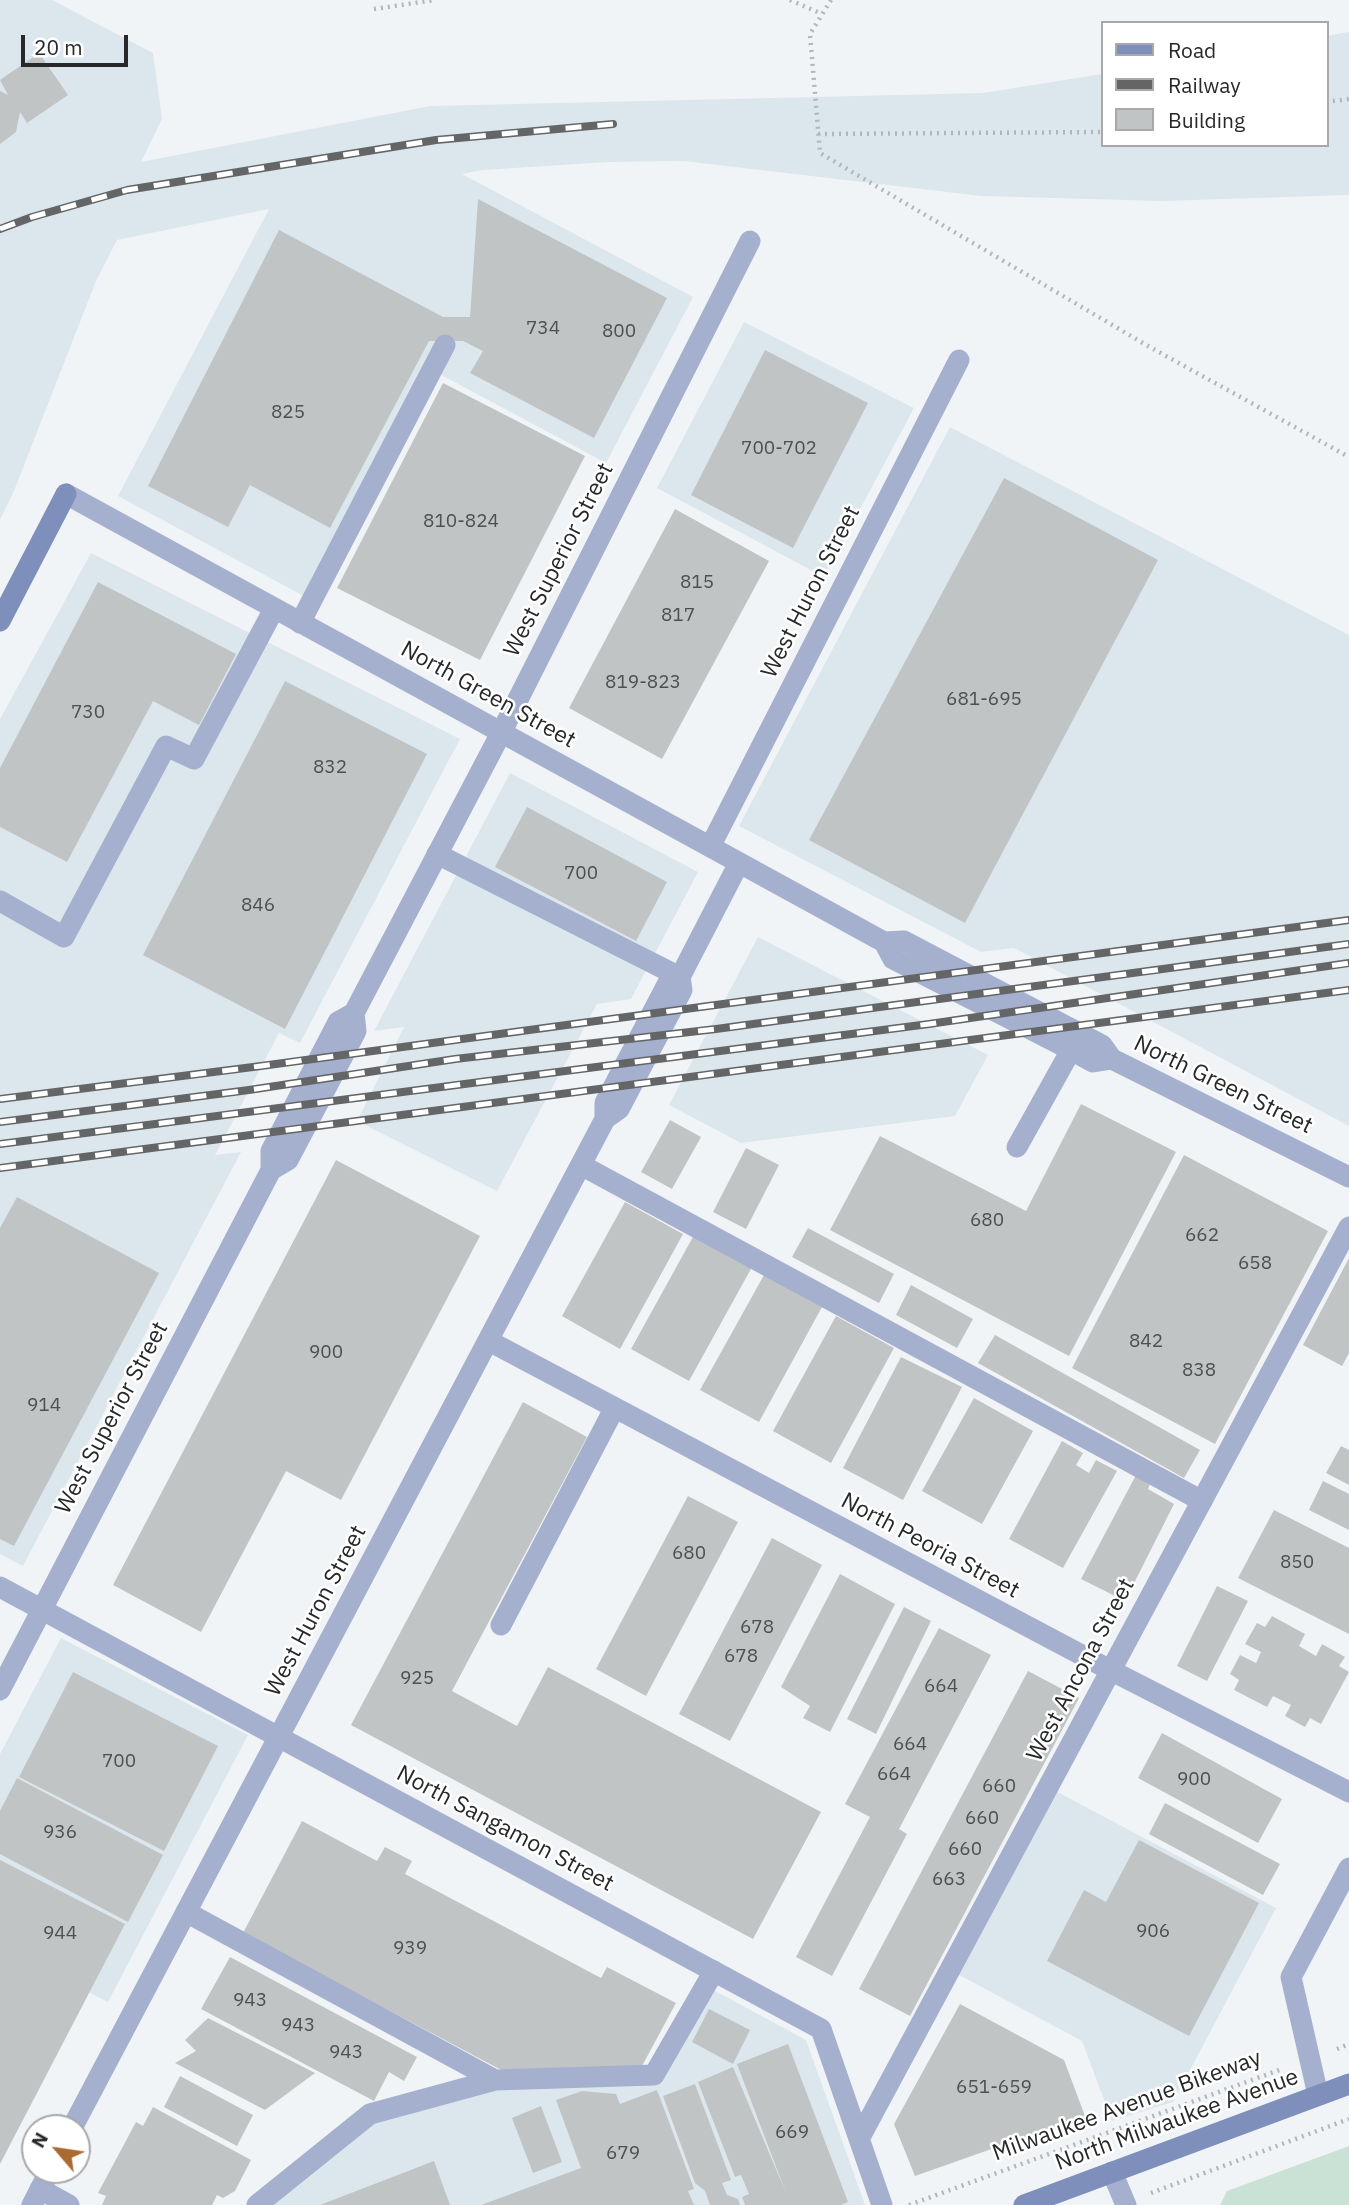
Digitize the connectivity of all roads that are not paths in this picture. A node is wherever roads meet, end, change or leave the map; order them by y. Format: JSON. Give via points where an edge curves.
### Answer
{"nodes":[{"id":1,"x":750,"y":240,"type":"dead end"},
{"id":2,"x":445,"y":345,"type":"dead end"},
{"id":3,"x":959,"y":360,"type":"dead end"},
{"id":4,"x":66,"y":495,"type":"joint"},
{"id":5,"x":274,"y":608,"type":"junction"},
{"id":6,"x":0,"y":621,"type":"edge"},
{"id":7,"x":300,"y":623,"type":"junction"},
{"id":8,"x":501,"y":733,"type":"junction"},
{"id":9,"x":710,"y":847,"type":"junction"},
{"id":10,"x":437,"y":854,"type":"junction"},
{"id":11,"x":739,"y":863,"type":"junction"},
{"id":12,"x":0,"y":901,"type":"edge"},
{"id":13,"x":884,"y":942,"type":"junction"},
{"id":14,"x":680,"y":977,"type":"junction"},
{"id":15,"x":1070,"y":1050,"type":"junction"},
{"id":16,"x":1112,"y":1059,"type":"junction"},
{"id":17,"x":1017,"y":1147,"type":"dead end"},
{"id":18,"x":582,"y":1165,"type":"junction"},
{"id":19,"x":1349,"y":1177,"type":"edge"},
{"id":20,"x":1349,"y":1227,"type":"edge"},
{"id":21,"x":489,"y":1341,"type":"junction"},
{"id":22,"x":614,"y":1409,"type":"junction"},
{"id":23,"x":1202,"y":1501,"type":"junction"},
{"id":24,"x":0,"y":1587,"type":"edge"},
{"id":25,"x":42,"y":1610,"type":"junction"},
{"id":26,"x":501,"y":1625,"type":"dead end"},
{"id":27,"x":1110,"y":1670,"type":"junction"},
{"id":28,"x":0,"y":1690,"type":"edge"},
{"id":29,"x":279,"y":1737,"type":"junction"},
{"id":30,"x":1349,"y":1792,"type":"edge"},
{"id":31,"x":1349,"y":1868,"type":"edge"},
{"id":32,"x":186,"y":1912,"type":"junction"},
{"id":33,"x":715,"y":1971,"type":"junction"},
{"id":34,"x":495,"y":2080,"type":"junction"},
{"id":35,"x":1349,"y":2084,"type":"edge"},
{"id":36,"x":1318,"y":2095,"type":"junction"},
{"id":37,"x":79,"y":2114,"type":"edge"},
{"id":38,"x":859,"y":2139,"type":"junction"},
{"id":39,"x":1112,"y":2172,"type":"junction"},
{"id":40,"x":36,"y":2197,"type":"edge"},
{"id":41,"x":1126,"y":2204,"type":"edge"},
{"id":42,"x":69,"y":2205,"type":"edge"},
{"id":43,"x":257,"y":2205,"type":"edge"},
{"id":44,"x":882,"y":2205,"type":"edge"},
{"id":45,"x":1024,"y":2205,"type":"edge"}],
"edges":[{"from":1,"to":8,"type":"street","name":"West Superior Street"},
{"from":2,"to":7,"type":"street"},
{"from":3,"to":9,"type":"street","name":"West Huron Street"},
{"from":4,"to":5,"type":"street","name":"North Green Street"},
{"from":4,"to":6,"type":"main road"},
{"from":5,"to":7,"type":"street","name":"North Green Street"},
{"from":5,"to":12,"type":"street","via":[[194,759],[166,746],[64,937]]},
{"from":7,"to":8,"type":"street","name":"North Green Street"},
{"from":8,"to":9,"type":"street","name":"North Green Street"},
{"from":8,"to":10,"type":"street","name":"West Superior Street"},
{"from":9,"to":11,"type":"street","name":"North Green Street"},
{"from":10,"to":14,"type":"street"},
{"from":10,"to":25,"type":"street","name":"West Superior Street","via":[[354,1013],[338,1022],[301,1092],[271,1150],[271,1170]]},
{"from":11,"to":13,"type":"street","name":"North Green Street"},
{"from":11,"to":14,"type":"street","name":"West Huron Street"},
{"from":13,"to":15,"type":"street","name":"North Green Street","via":[[893,959]]},
{"from":13,"to":16,"type":"street","name":"North Green Street","via":[[904,941],[1102,1045]]},
{"from":14,"to":18,"type":"street","name":"West Huron Street","via":[[667,983],[604,1103],[605,1119]]},
{"from":15,"to":16,"type":"street","name":"North Green Street","via":[[1093,1062]]},
{"from":15,"to":17,"type":"street"},
{"from":16,"to":19,"type":"street","name":"North Green Street"},
{"from":18,"to":21,"type":"street","name":"West Huron Street"},
{"from":18,"to":23,"type":"street"},
{"from":20,"to":23,"type":"street","name":"West Ancona Street"},
{"from":21,"to":22,"type":"street","name":"North Peoria Street"},
{"from":21,"to":29,"type":"street","name":"West Huron Street"},
{"from":22,"to":26,"type":"street"},
{"from":22,"to":27,"type":"street","name":"North Peoria Street"},
{"from":23,"to":27,"type":"street","name":"West Ancona Street"},
{"from":24,"to":25,"type":"street","name":"North Sangamon Street"},
{"from":25,"to":28,"type":"street","name":"West Superior Street"},
{"from":25,"to":29,"type":"street","name":"North Sangamon Street"},
{"from":27,"to":30,"type":"street","name":"North Peoria Street"},
{"from":27,"to":38,"type":"street","name":"West Ancona Street"},
{"from":29,"to":32,"type":"street","name":"West Huron Street"},
{"from":29,"to":33,"type":"street","name":"North Sangamon Street"},
{"from":31,"to":36,"type":"street","via":[[1291,1977]]},
{"from":32,"to":34,"type":"street"},
{"from":32,"to":37,"type":"street","name":"West Huron Street"},
{"from":33,"to":34,"type":"street","via":[[654,2075]]},
{"from":33,"to":38,"type":"street","name":"North Sangamon Street","via":[[821,2029]]},
{"from":34,"to":43,"type":"street","via":[[370,2114]]},
{"from":35,"to":36,"type":"main road","name":"North Milwaukee Avenue"},
{"from":36,"to":39,"type":"main road","name":"North Milwaukee Avenue"},
{"from":38,"to":44,"type":"street","name":"North Sangamon Street"},
{"from":39,"to":41,"type":"street"},
{"from":39,"to":45,"type":"main road","name":"North Milwaukee Avenue"},
{"from":40,"to":42,"type":"street"}]}
